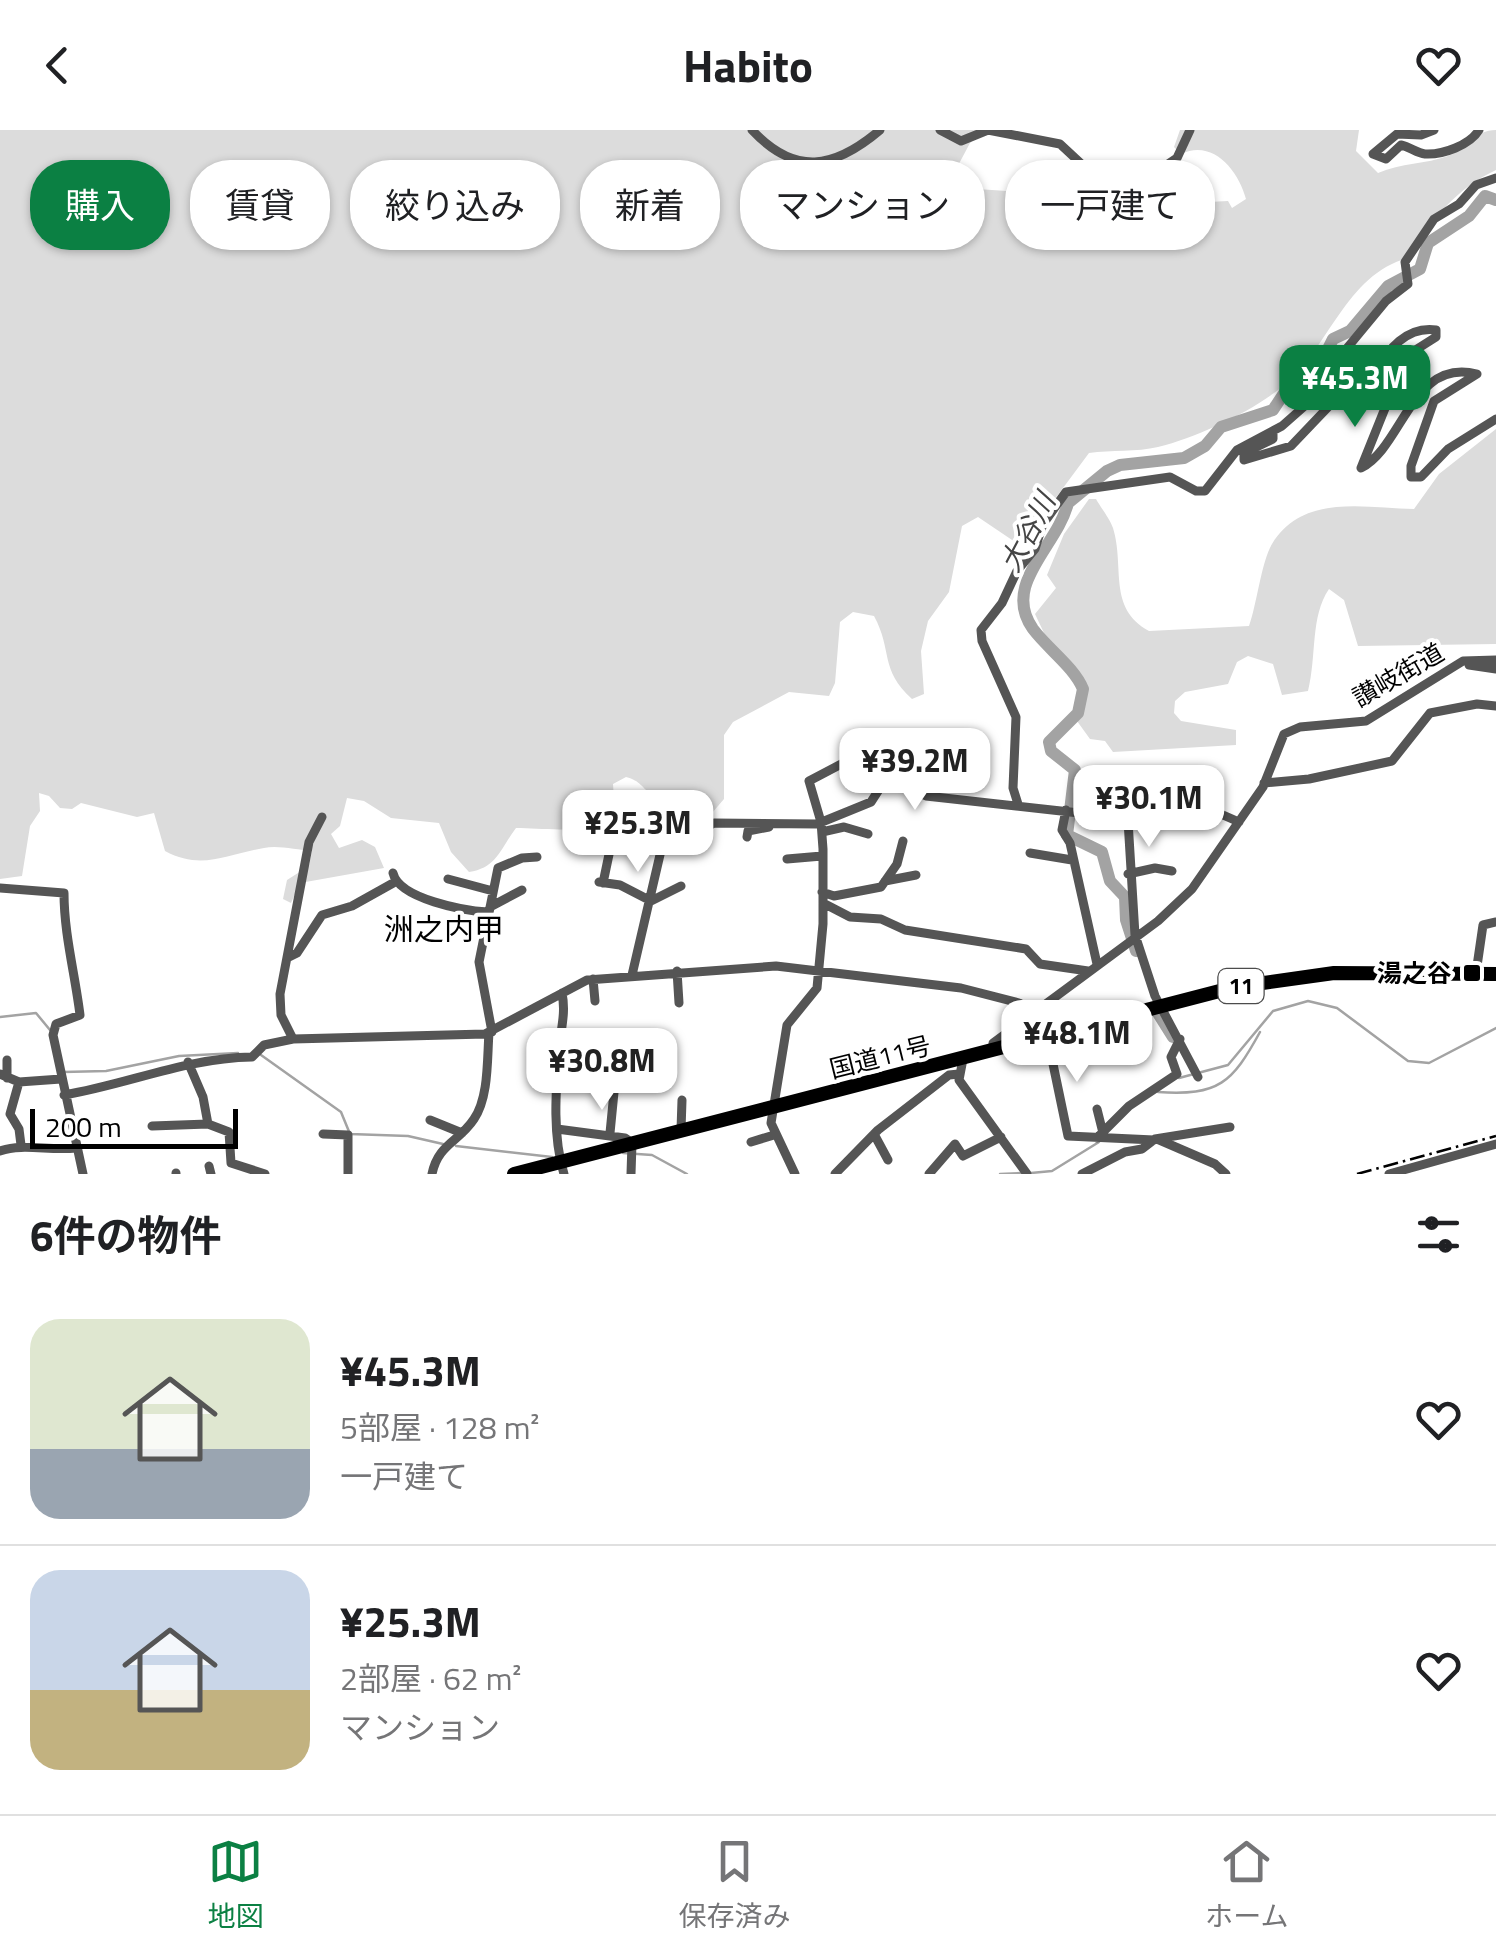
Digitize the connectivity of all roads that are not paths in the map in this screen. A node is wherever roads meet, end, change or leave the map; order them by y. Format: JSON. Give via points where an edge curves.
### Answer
{"nodes":[{"id":1,"x":752,"y":130,"type":"edge"},
{"id":2,"x":880,"y":130,"type":"edge"},
{"id":3,"x":940,"y":130,"type":"edge"},
{"id":4,"x":988,"y":130,"type":"edge"},
{"id":5,"x":1190,"y":130,"type":"edge"},
{"id":6,"x":1434,"y":130,"type":"edge"},
{"id":7,"x":1478,"y":130,"type":"edge"},
{"id":8,"x":1496,"y":178,"type":"edge"},
{"id":9,"x":1496,"y":419,"type":"edge"},
{"id":10,"x":1273,"y":431,"type":"junction"},
{"id":11,"x":1496,"y":660,"type":"edge"},
{"id":12,"x":1459,"y":664,"type":"junction"},
{"id":13,"x":1496,"y":669,"type":"edge"},
{"id":14,"x":1496,"y":706,"type":"edge"},
{"id":15,"x":847,"y":761,"type":"dead end"},
{"id":16,"x":1264,"y":783,"type":"junction"},
{"id":17,"x":624,"y":804,"type":"dead end"},
{"id":18,"x":1018,"y":804,"type":"junction"},
{"id":19,"x":1127,"y":804,"type":"junction"},
{"id":20,"x":852,"y":810,"type":"junction"},
{"id":21,"x":1066,"y":810,"type":"junction"},
{"id":22,"x":322,"y":817,"type":"dead end"},
{"id":23,"x":616,"y":822,"type":"junction"},
{"id":24,"x":1239,"y":822,"type":"junction"},
{"id":25,"x":772,"y":824,"type":"junction"},
{"id":26,"x":822,"y":827,"type":"junction"},
{"id":27,"x":666,"y":829,"type":"junction"},
{"id":28,"x":854,"y":829,"type":"junction"},
{"id":29,"x":868,"y":834,"type":"dead end"},
{"id":30,"x":746,"y":837,"type":"dead end"},
{"id":31,"x":904,"y":841,"type":"dead end"},
{"id":32,"x":523,"y":845,"type":"dead end"},
{"id":33,"x":1030,"y":853,"type":"dead end"},
{"id":34,"x":822,"y":856,"type":"junction"},
{"id":35,"x":537,"y":857,"type":"dead end"},
{"id":36,"x":522,"y":858,"type":"junction"},
{"id":37,"x":787,"y":860,"type":"dead end"},
{"id":38,"x":1072,"y":860,"type":"junction"},
{"id":39,"x":1172,"y":870,"type":"dead end"},
{"id":40,"x":1128,"y":874,"type":"junction"},
{"id":41,"x":916,"y":875,"type":"dead end"},
{"id":42,"x":448,"y":880,"type":"dead end"},
{"id":43,"x":885,"y":881,"type":"junction"},
{"id":44,"x":681,"y":886,"type":"dead end"},
{"id":45,"x":0,"y":888,"type":"edge"},
{"id":46,"x":522,"y":890,"type":"dead end"},
{"id":47,"x":493,"y":892,"type":"junction"},
{"id":48,"x":822,"y":898,"type":"junction"},
{"id":49,"x":650,"y":902,"type":"junction"},
{"id":50,"x":489,"y":909,"type":"junction"},
{"id":51,"x":1496,"y":922,"type":"edge"},
{"id":52,"x":1132,"y":937,"type":"junction"},
{"id":53,"x":286,"y":958,"type":"junction"},
{"id":54,"x":1093,"y":968,"type":"junction"},
{"id":55,"x":818,"y":970,"type":"junction"},
{"id":56,"x":677,"y":971,"type":"junction"},
{"id":57,"x":1476,"y":974,"type":"junction"},
{"id":58,"x":1496,"y":974,"type":"edge"},
{"id":59,"x":632,"y":975,"type":"junction"},
{"id":60,"x":593,"y":979,"type":"junction"},
{"id":61,"x":562,"y":993,"type":"junction"},
{"id":62,"x":595,"y":1001,"type":"dead end"},
{"id":63,"x":679,"y":1003,"type":"dead end"},
{"id":64,"x":1160,"y":1006,"type":"junction"},
{"id":65,"x":1033,"y":1012,"type":"junction"},
{"id":66,"x":490,"y":1032,"type":"junction"},
{"id":67,"x":1048,"y":1037,"type":"junction"},
{"id":68,"x":1180,"y":1038,"type":"junction"},
{"id":69,"x":292,"y":1039,"type":"junction"},
{"id":70,"x":993,"y":1051,"type":"junction"},
{"id":71,"x":6,"y":1060,"type":"dead end"},
{"id":72,"x":188,"y":1062,"type":"junction"},
{"id":73,"x":961,"y":1066,"type":"junction"},
{"id":74,"x":4,"y":1076,"type":"edge"},
{"id":75,"x":1198,"y":1077,"type":"dead end"},
{"id":76,"x":559,"y":1078,"type":"junction"},
{"id":77,"x":1140,"y":1079,"type":"dead end"},
{"id":78,"x":61,"y":1080,"type":"junction"},
{"id":79,"x":19,"y":1082,"type":"junction"},
{"id":80,"x":1145,"y":1094,"type":"junction"},
{"id":81,"x":64,"y":1096,"type":"junction"},
{"id":82,"x":682,"y":1100,"type":"dead end"},
{"id":83,"x":773,"y":1106,"type":"junction"},
{"id":84,"x":1097,"y":1110,"type":"dead end"},
{"id":85,"x":430,"y":1120,"type":"dead end"},
{"id":86,"x":208,"y":1124,"type":"junction"},
{"id":87,"x":152,"y":1126,"type":"dead end"},
{"id":88,"x":1230,"y":1127,"type":"dead end"},
{"id":89,"x":557,"y":1129,"type":"junction"},
{"id":90,"x":682,"y":1130,"type":"junction"},
{"id":91,"x":462,"y":1133,"type":"junction"},
{"id":92,"x":610,"y":1133,"type":"junction"},
{"id":93,"x":324,"y":1134,"type":"dead end"},
{"id":94,"x":874,"y":1134,"type":"junction"},
{"id":95,"x":774,"y":1135,"type":"junction"},
{"id":96,"x":1100,"y":1136,"type":"junction"},
{"id":97,"x":1002,"y":1137,"type":"junction"},
{"id":98,"x":1155,"y":1139,"type":"junction"},
{"id":99,"x":635,"y":1142,"type":"junction"},
{"id":100,"x":751,"y":1142,"type":"dead end"},
{"id":101,"x":1496,"y":1144,"type":"edge"},
{"id":102,"x":21,"y":1145,"type":"junction"},
{"id":103,"x":76,"y":1148,"type":"junction"},
{"id":104,"x":654,"y":1148,"type":"dead end"},
{"id":105,"x":0,"y":1151,"type":"edge"},
{"id":106,"x":888,"y":1160,"type":"dead end"},
{"id":107,"x":941,"y":1161,"type":"junction"},
{"id":108,"x":562,"y":1168,"type":"edge"},
{"id":109,"x":82,"y":1174,"type":"edge"},
{"id":110,"x":264,"y":1174,"type":"edge"},
{"id":111,"x":348,"y":1174,"type":"edge"},
{"id":112,"x":432,"y":1174,"type":"edge"},
{"id":113,"x":514,"y":1174,"type":"edge"},
{"id":114,"x":631,"y":1174,"type":"edge"},
{"id":115,"x":795,"y":1174,"type":"edge"},
{"id":116,"x":835,"y":1174,"type":"edge"},
{"id":117,"x":930,"y":1174,"type":"edge"},
{"id":118,"x":943,"y":1174,"type":"edge"},
{"id":119,"x":1027,"y":1174,"type":"edge"},
{"id":120,"x":1082,"y":1174,"type":"edge"},
{"id":121,"x":1226,"y":1174,"type":"edge"},
{"id":122,"x":1388,"y":1174,"type":"edge"}],
"edges":[{"from":1,"to":2,"type":"street","via":[[775,154],[796,162],[854,151]]},
{"from":3,"to":4,"type":"street","via":[[961,142]]},
{"from":4,"to":5,"type":"street","via":[[1060,144],[1118,198],[1176,158]]},
{"from":6,"to":7,"type":"street","via":[[1396,134],[1373,154],[1386,159],[1401,145],[1423,154],[1443,150]]},
{"from":8,"to":10,"type":"street","via":[[1476,185],[1427,226],[1404,262],[1408,284],[1333,365],[1316,396]]},
{"from":9,"to":10,"type":"street","via":[[1448,449],[1418,480],[1411,477],[1434,401],[1477,374],[1434,381],[1361,468],[1406,356],[1436,337],[1428,329],[1392,346],[1374,375],[1352,382],[1292,446],[1244,460],[1244,453],[1273,440]]},
{"from":10,"to":18,"type":"street","via":[[1237,450],[1201,492],[1170,477],[1084,488],[1060,499],[981,630],[1015,712]]},
{"from":11,"to":12,"type":"street","name":"讃岐街道"},
{"from":12,"to":13,"type":"street"},
{"from":12,"to":16,"type":"street","name":"讃岐街道","via":[[1371,719],[1284,734]]},
{"from":14,"to":16,"type":"street","via":[[1430,712],[1384,764]]},
{"from":15,"to":26,"type":"street","via":[[810,782]]},
{"from":16,"to":24,"type":"street","name":"讃岐街道"},
{"from":17,"to":23,"type":"street","via":[[617,811],[601,809]]},
{"from":18,"to":20,"type":"street","via":[[926,796],[899,784],[880,788],[871,802]]},
{"from":18,"to":21,"type":"street"},
{"from":19,"to":21,"type":"street"},
{"from":19,"to":24,"type":"street","via":[[1207,808]]},
{"from":19,"to":40,"type":"street"},
{"from":20,"to":26,"type":"street"},
{"from":20,"to":28,"type":"street"},
{"from":21,"to":38,"type":"street","via":[[1062,830]]},
{"from":22,"to":53,"type":"street","via":[[309,842]]},
{"from":23,"to":27,"type":"street"},
{"from":23,"to":49,"type":"street","via":[[600,882]]},
{"from":24,"to":52,"type":"street","name":"讃岐街道","via":[[1192,889]]},
{"from":25,"to":26,"type":"street"},
{"from":25,"to":27,"type":"street"},
{"from":25,"to":30,"type":"street"},
{"from":26,"to":28,"type":"street"},
{"from":26,"to":34,"type":"street"},
{"from":27,"to":49,"type":"street"},
{"from":28,"to":29,"type":"street"},
{"from":31,"to":43,"type":"street"},
{"from":32,"to":36,"type":"street"},
{"from":33,"to":38,"type":"street"},
{"from":34,"to":37,"type":"street"},
{"from":34,"to":48,"type":"street"},
{"from":35,"to":36,"type":"street"},
{"from":36,"to":47,"type":"street","via":[[500,866]]},
{"from":38,"to":54,"type":"street"},
{"from":39,"to":40,"type":"street"},
{"from":40,"to":52,"type":"street"},
{"from":41,"to":43,"type":"street"},
{"from":42,"to":47,"type":"street"},
{"from":43,"to":48,"type":"street"},
{"from":44,"to":49,"type":"street"},
{"from":45,"to":78,"type":"street","via":[[64,893],[80,1015],[54,1028]]},
{"from":46,"to":50,"type":"street"},
{"from":47,"to":50,"type":"street"},
{"from":48,"to":54,"type":"street","via":[[856,918],[1026,950],[1040,964]]},
{"from":48,"to":55,"type":"street"},
{"from":49,"to":59,"type":"street"},
{"from":50,"to":53,"type":"street","via":[[454,908],[394,878],[352,906],[322,914],[297,953]]},
{"from":50,"to":66,"type":"street","via":[[479,962]]},
{"from":51,"to":57,"type":"street","via":[[1483,924]]},
{"from":52,"to":54,"type":"street","name":"讃岐街道"},
{"from":52,"to":64,"type":"street"},
{"from":53,"to":69,"type":"street","via":[[280,1005]]},
{"from":54,"to":65,"type":"street","name":"讃岐街道"},
{"from":55,"to":56,"type":"street"},
{"from":55,"to":65,"type":"street","via":[[961,988],[1019,1002]]},
{"from":55,"to":83,"type":"street","via":[[816,988],[788,1025]]},
{"from":56,"to":59,"type":"street"},
{"from":56,"to":63,"type":"street"},
{"from":57,"to":58,"type":"highway","name":"国道11号","number":"11"},
{"from":57,"to":64,"type":"highway","name":"国道11号","number":"11","via":[[1304,976]]},
{"from":59,"to":60,"type":"street"},
{"from":60,"to":61,"type":"street"},
{"from":60,"to":62,"type":"street"},
{"from":61,"to":66,"type":"street"},
{"from":61,"to":76,"type":"street"},
{"from":64,"to":67,"type":"highway","name":"国道11号","number":"11"},
{"from":64,"to":68,"type":"street"},
{"from":65,"to":67,"type":"street","via":[[1043,1016]]},
{"from":65,"to":70,"type":"street","name":"讃岐街道","via":[[993,1043]]},
{"from":66,"to":69,"type":"street"},
{"from":66,"to":91,"type":"street","via":[[482,1102]]},
{"from":67,"to":70,"type":"highway","name":"国道11号","number":"11"},
{"from":67,"to":96,"type":"street","via":[[1066,1134]]},
{"from":68,"to":75,"type":"street"},
{"from":68,"to":80,"type":"street","via":[[1171,1057],[1177,1074]]},
{"from":69,"to":72,"type":"street","via":[[264,1045],[252,1057]]},
{"from":70,"to":73,"type":"highway","name":"国道11号","number":"11"},
{"from":71,"to":74,"type":"street"},
{"from":72,"to":81,"type":"street"},
{"from":72,"to":86,"type":"street"},
{"from":73,"to":83,"type":"highway","name":"国道11号","number":"11"},
{"from":73,"to":94,"type":"street"},
{"from":73,"to":97,"type":"street","via":[[964,1090]]},
{"from":74,"to":79,"type":"street"},
{"from":76,"to":89,"type":"street"},
{"from":76,"to":92,"type":"street","via":[[615,1082]]},
{"from":77,"to":80,"type":"street"},
{"from":78,"to":79,"type":"street"},
{"from":78,"to":81,"type":"street"},
{"from":79,"to":102,"type":"street","via":[[10,1114]]},
{"from":80,"to":96,"type":"street"},
{"from":81,"to":103,"type":"street"},
{"from":82,"to":90,"type":"street"},
{"from":83,"to":90,"type":"highway","name":"国道11号","number":"11"},
{"from":83,"to":95,"type":"street"},
{"from":84,"to":96,"type":"street"},
{"from":85,"to":91,"type":"street"},
{"from":86,"to":87,"type":"street"},
{"from":86,"to":110,"type":"street","via":[[228,1132],[231,1162]]},
{"from":88,"to":98,"type":"street"},
{"from":89,"to":92,"type":"street"},
{"from":89,"to":108,"type":"street"},
{"from":90,"to":99,"type":"highway","name":"国道11号","number":"11"},
{"from":91,"to":112,"type":"street","via":[[438,1152]]},
{"from":92,"to":99,"type":"street"},
{"from":93,"to":111,"type":"street","via":[[348,1136]]},
{"from":94,"to":106,"type":"street"},
{"from":94,"to":116,"type":"street"},
{"from":95,"to":100,"type":"street"},
{"from":95,"to":115,"type":"street"},
{"from":96,"to":98,"type":"street"},
{"from":97,"to":107,"type":"street","via":[[962,1156],[954,1144]]},
{"from":97,"to":119,"type":"street"},
{"from":98,"to":120,"type":"street"},
{"from":98,"to":121,"type":"street"},
{"from":99,"to":104,"type":"street"},
{"from":99,"to":108,"type":"highway","name":"国道11号","number":"11"},
{"from":99,"to":114,"type":"street"},
{"from":101,"to":122,"type":"street"},
{"from":102,"to":103,"type":"street","via":[[39,1151]]},
{"from":102,"to":105,"type":"street"},
{"from":103,"to":109,"type":"street"},
{"from":107,"to":117,"type":"street"},
{"from":107,"to":118,"type":"street"},
{"from":108,"to":113,"type":"highway","name":"国道11号","number":"11"}]}
